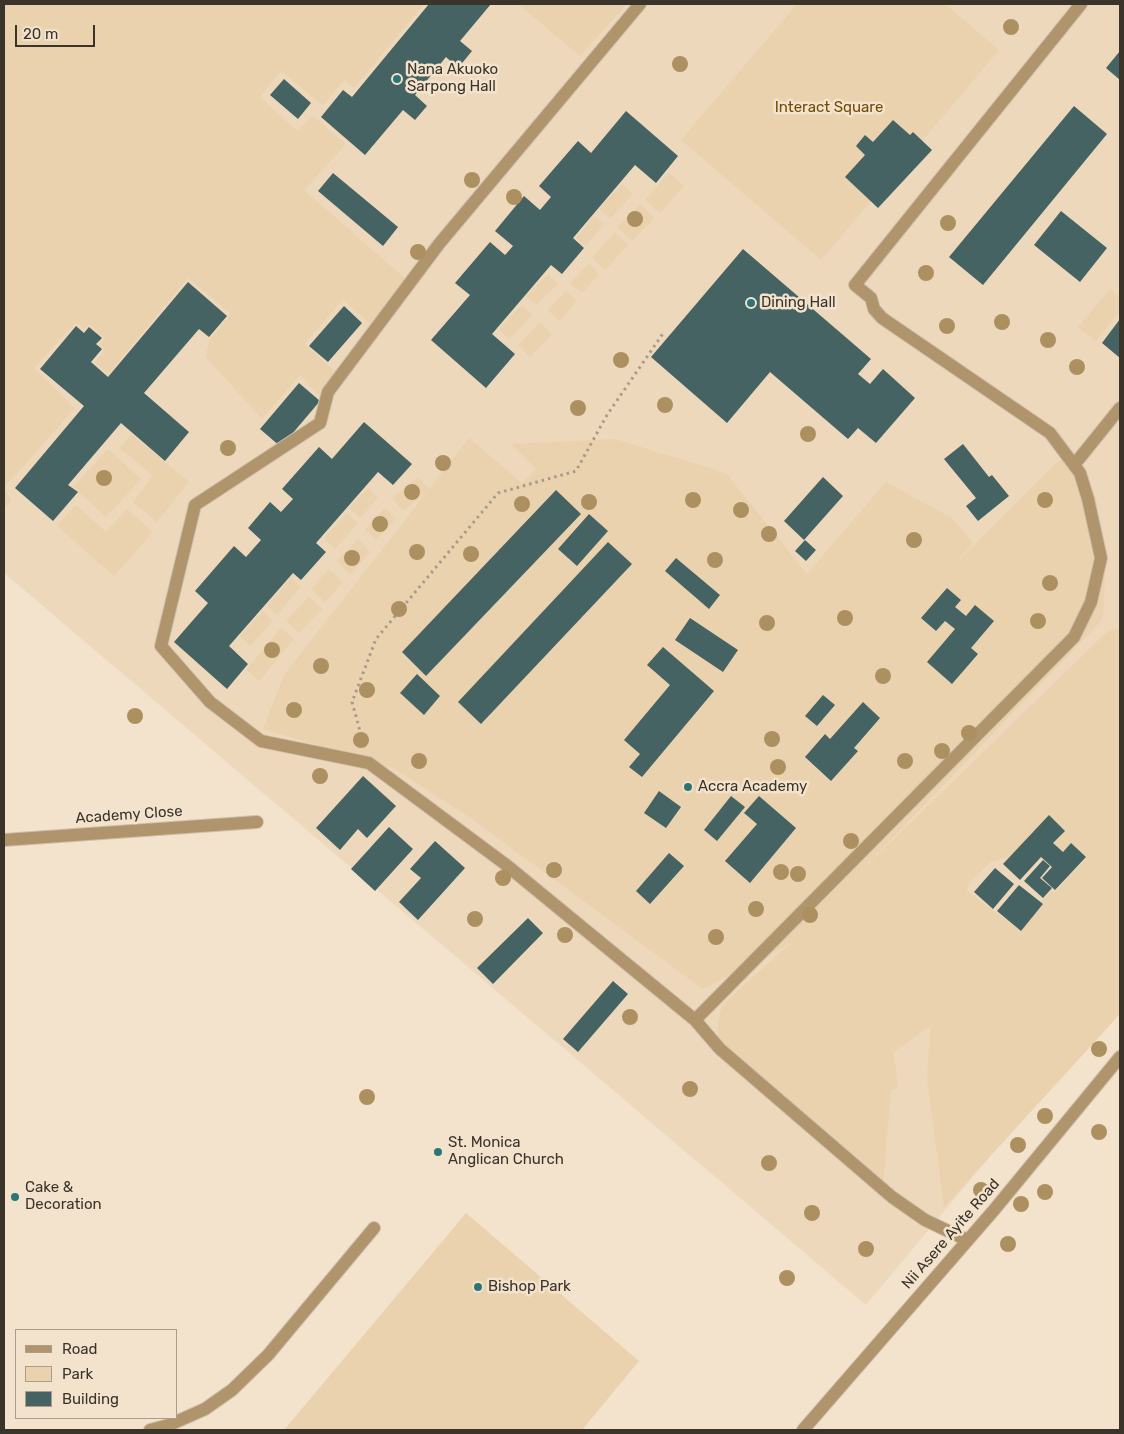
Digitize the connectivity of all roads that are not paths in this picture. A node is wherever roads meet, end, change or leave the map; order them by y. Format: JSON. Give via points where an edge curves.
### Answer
{"nodes":[{"id":1,"x":640,"y":4,"type":"edge"},
{"id":2,"x":1081,"y":4,"type":"edge"},
{"id":3,"x":1120,"y":408,"type":"edge"},
{"id":4,"x":1074,"y":464,"type":"junction"},
{"id":5,"x":257,"y":822,"type":"dead end"},
{"id":6,"x":4,"y":840,"type":"edge"},
{"id":7,"x":695,"y":1020,"type":"junction"},
{"id":8,"x":1120,"y":1057,"type":"edge"},
{"id":9,"x":374,"y":1228,"type":"dead end"},
{"id":10,"x":967,"y":1240,"type":"junction"},
{"id":11,"x":150,"y":1430,"type":"edge"},
{"id":12,"x":803,"y":1430,"type":"edge"}],
"edges":[{"from":1,"to":7,"type":"street","via":[[439,244],[328,392],[320,423],[195,504],[161,646],[210,702],[261,740],[369,763],[505,864]]},
{"from":2,"to":4,"type":"street","via":[[855,285],[871,298],[874,309],[882,318],[1050,433]]},
{"from":3,"to":4,"type":"street"},
{"from":4,"to":7,"type":"street","via":[[1088,499],[1101,558],[1091,602],[1074,637]]},
{"from":5,"to":6,"type":"street","name":"Academy Close"},
{"from":7,"to":10,"type":"street","via":[[720,1049],[892,1197],[925,1220]]},
{"from":8,"to":10,"type":"street","name":"Nii Asere Ayite Road"},
{"from":9,"to":11,"type":"street","via":[[268,1355],[232,1390],[205,1409]]},
{"from":10,"to":12,"type":"street","name":"Nii Asere Ayite Road"}]}
